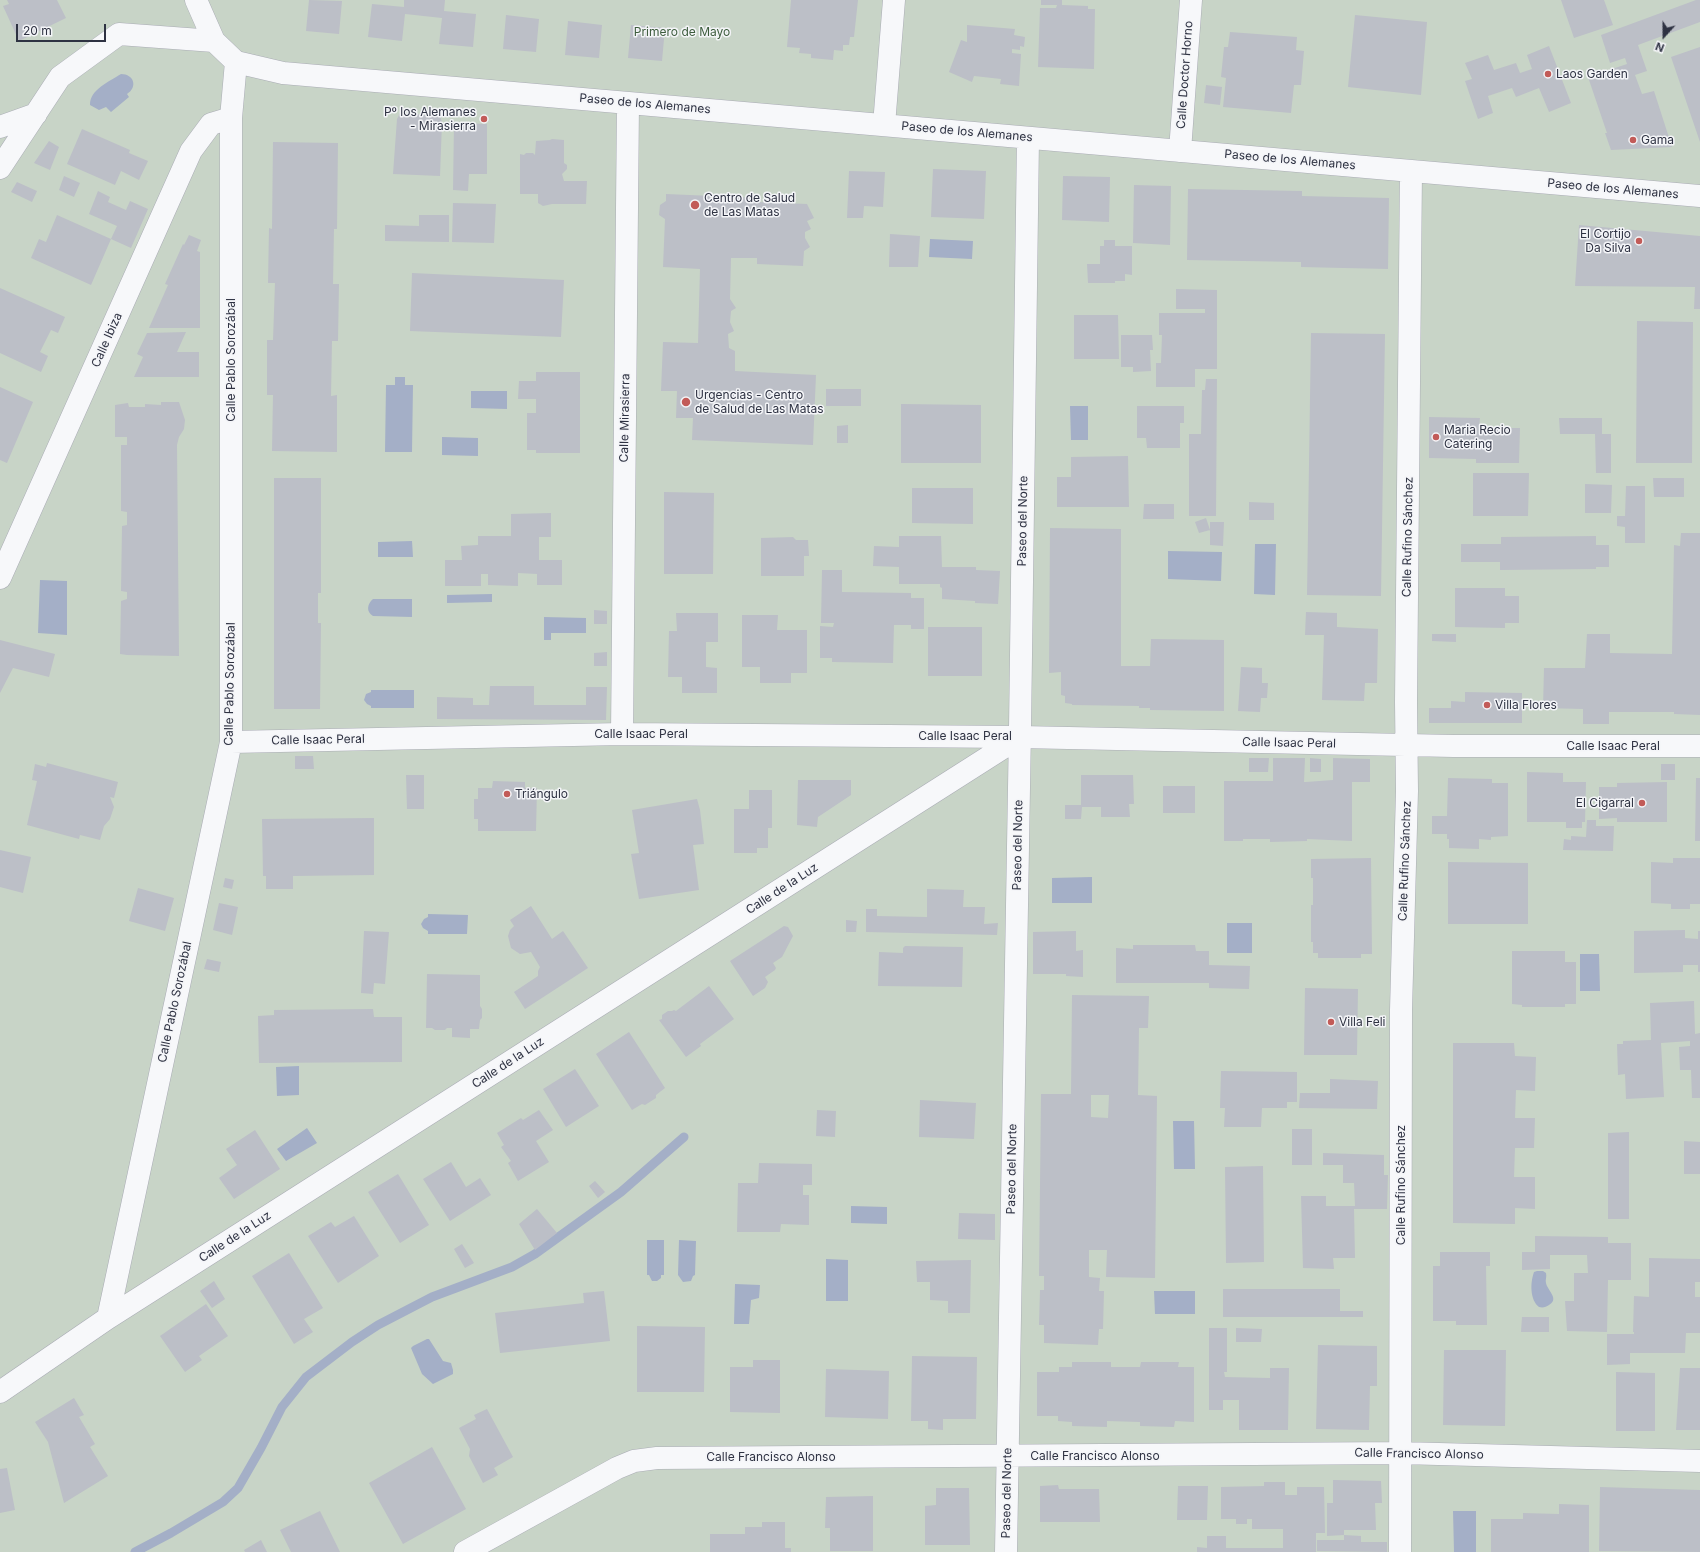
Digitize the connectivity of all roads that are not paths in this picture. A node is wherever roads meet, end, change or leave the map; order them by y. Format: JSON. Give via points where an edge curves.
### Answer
{"nodes":[{"id":1,"x":196,"y":0,"type":"edge"},
{"id":2,"x":894,"y":0,"type":"edge"},
{"id":3,"x":1191,"y":0,"type":"edge"},
{"id":4,"x":214,"y":41,"type":"junction"},
{"id":5,"x":236,"y":62,"type":"junction"},
{"id":6,"x":628,"y":103,"type":"junction"},
{"id":7,"x":36,"y":114,"type":"junction"},
{"id":8,"x":231,"y":118,"type":"junction"},
{"id":9,"x":884,"y":125,"type":"junction"},
{"id":10,"x":0,"y":127,"type":"edge"},
{"id":11,"x":1028,"y":138,"type":"junction"},
{"id":12,"x":1180,"y":151,"type":"junction"},
{"id":13,"x":0,"y":168,"type":"edge"},
{"id":14,"x":1412,"y":171,"type":"junction"},
{"id":15,"x":1700,"y":196,"type":"edge"},
{"id":16,"x":0,"y":578,"type":"edge"},
{"id":17,"x":622,"y":734,"type":"junction"},
{"id":18,"x":1020,"y":737,"type":"junction"},
{"id":19,"x":231,"y":742,"type":"junction"},
{"id":20,"x":1407,"y":745,"type":"junction"},
{"id":21,"x":1700,"y":746,"type":"edge"},
{"id":22,"x":108,"y":1318,"type":"junction"},
{"id":23,"x":0,"y":1392,"type":"edge"},
{"id":24,"x":1401,"y":1453,"type":"junction"},
{"id":25,"x":1007,"y":1456,"type":"junction"},
{"id":26,"x":1700,"y":1461,"type":"edge"},
{"id":27,"x":465,"y":1552,"type":"edge"},
{"id":28,"x":1006,"y":1552,"type":"edge"},
{"id":29,"x":1400,"y":1552,"type":"edge"}],
"edges":[{"from":1,"to":4,"type":"street"},
{"from":2,"to":9,"type":"street"},
{"from":3,"to":12,"type":"street","name":"Calle Doctor Horno"},
{"from":4,"to":5,"type":"street"},
{"from":4,"to":7,"type":"street","via":[[120,34],[60,77]]},
{"from":5,"to":6,"type":"street","name":"Paseo de los Alemanes","via":[[283,73]]},
{"from":5,"to":8,"type":"street","name":"Calle Pablo Sorozábal"},
{"from":6,"to":9,"type":"street","name":"Paseo de los Alemanes"},
{"from":6,"to":17,"type":"street","name":"Calle Mirasierra"},
{"from":7,"to":10,"type":"street"},
{"from":7,"to":13,"type":"street"},
{"from":8,"to":16,"type":"street","name":"Calle Ibiza","via":[[211,124],[191,151]]},
{"from":8,"to":19,"type":"street","name":"Calle Pablo Sorozábal"},
{"from":9,"to":11,"type":"street","name":"Paseo de los Alemanes"},
{"from":11,"to":12,"type":"street","name":"Paseo de los Alemanes"},
{"from":11,"to":18,"type":"street","name":"Paseo del Norte"},
{"from":12,"to":14,"type":"street","name":"Paseo de los Alemanes"},
{"from":14,"to":15,"type":"street","name":"Paseo de los Alemanes"},
{"from":14,"to":20,"type":"street","name":"Calle Rufino Sánchez"},
{"from":17,"to":18,"type":"street","name":"Calle Isaac Peral"},
{"from":17,"to":19,"type":"street","name":"Calle Isaac Peral"},
{"from":18,"to":20,"type":"street","name":"Calle Isaac Peral"},
{"from":18,"to":22,"type":"street","name":"Calle de la Luz"},
{"from":18,"to":25,"type":"street","name":"Paseo del Norte"},
{"from":19,"to":22,"type":"street","name":"Calle Pablo Sorozábal"},
{"from":20,"to":21,"type":"street","name":"Calle Isaac Peral"},
{"from":20,"to":24,"type":"street","name":"Calle Rufino Sánchez","via":[[1401,1010]]},
{"from":22,"to":23,"type":"street","name":"Calle de la Luz"},
{"from":24,"to":25,"type":"street","name":"Calle Francisco Alonso"},
{"from":24,"to":26,"type":"street","name":"Calle Francisco Alonso"},
{"from":24,"to":29,"type":"street","name":"Calle Rufino Sánchez"},
{"from":25,"to":27,"type":"street","name":"Calle Francisco Alonso","via":[[657,1458],[634,1461]]},
{"from":25,"to":28,"type":"street","name":"Paseo del Norte"}]}
